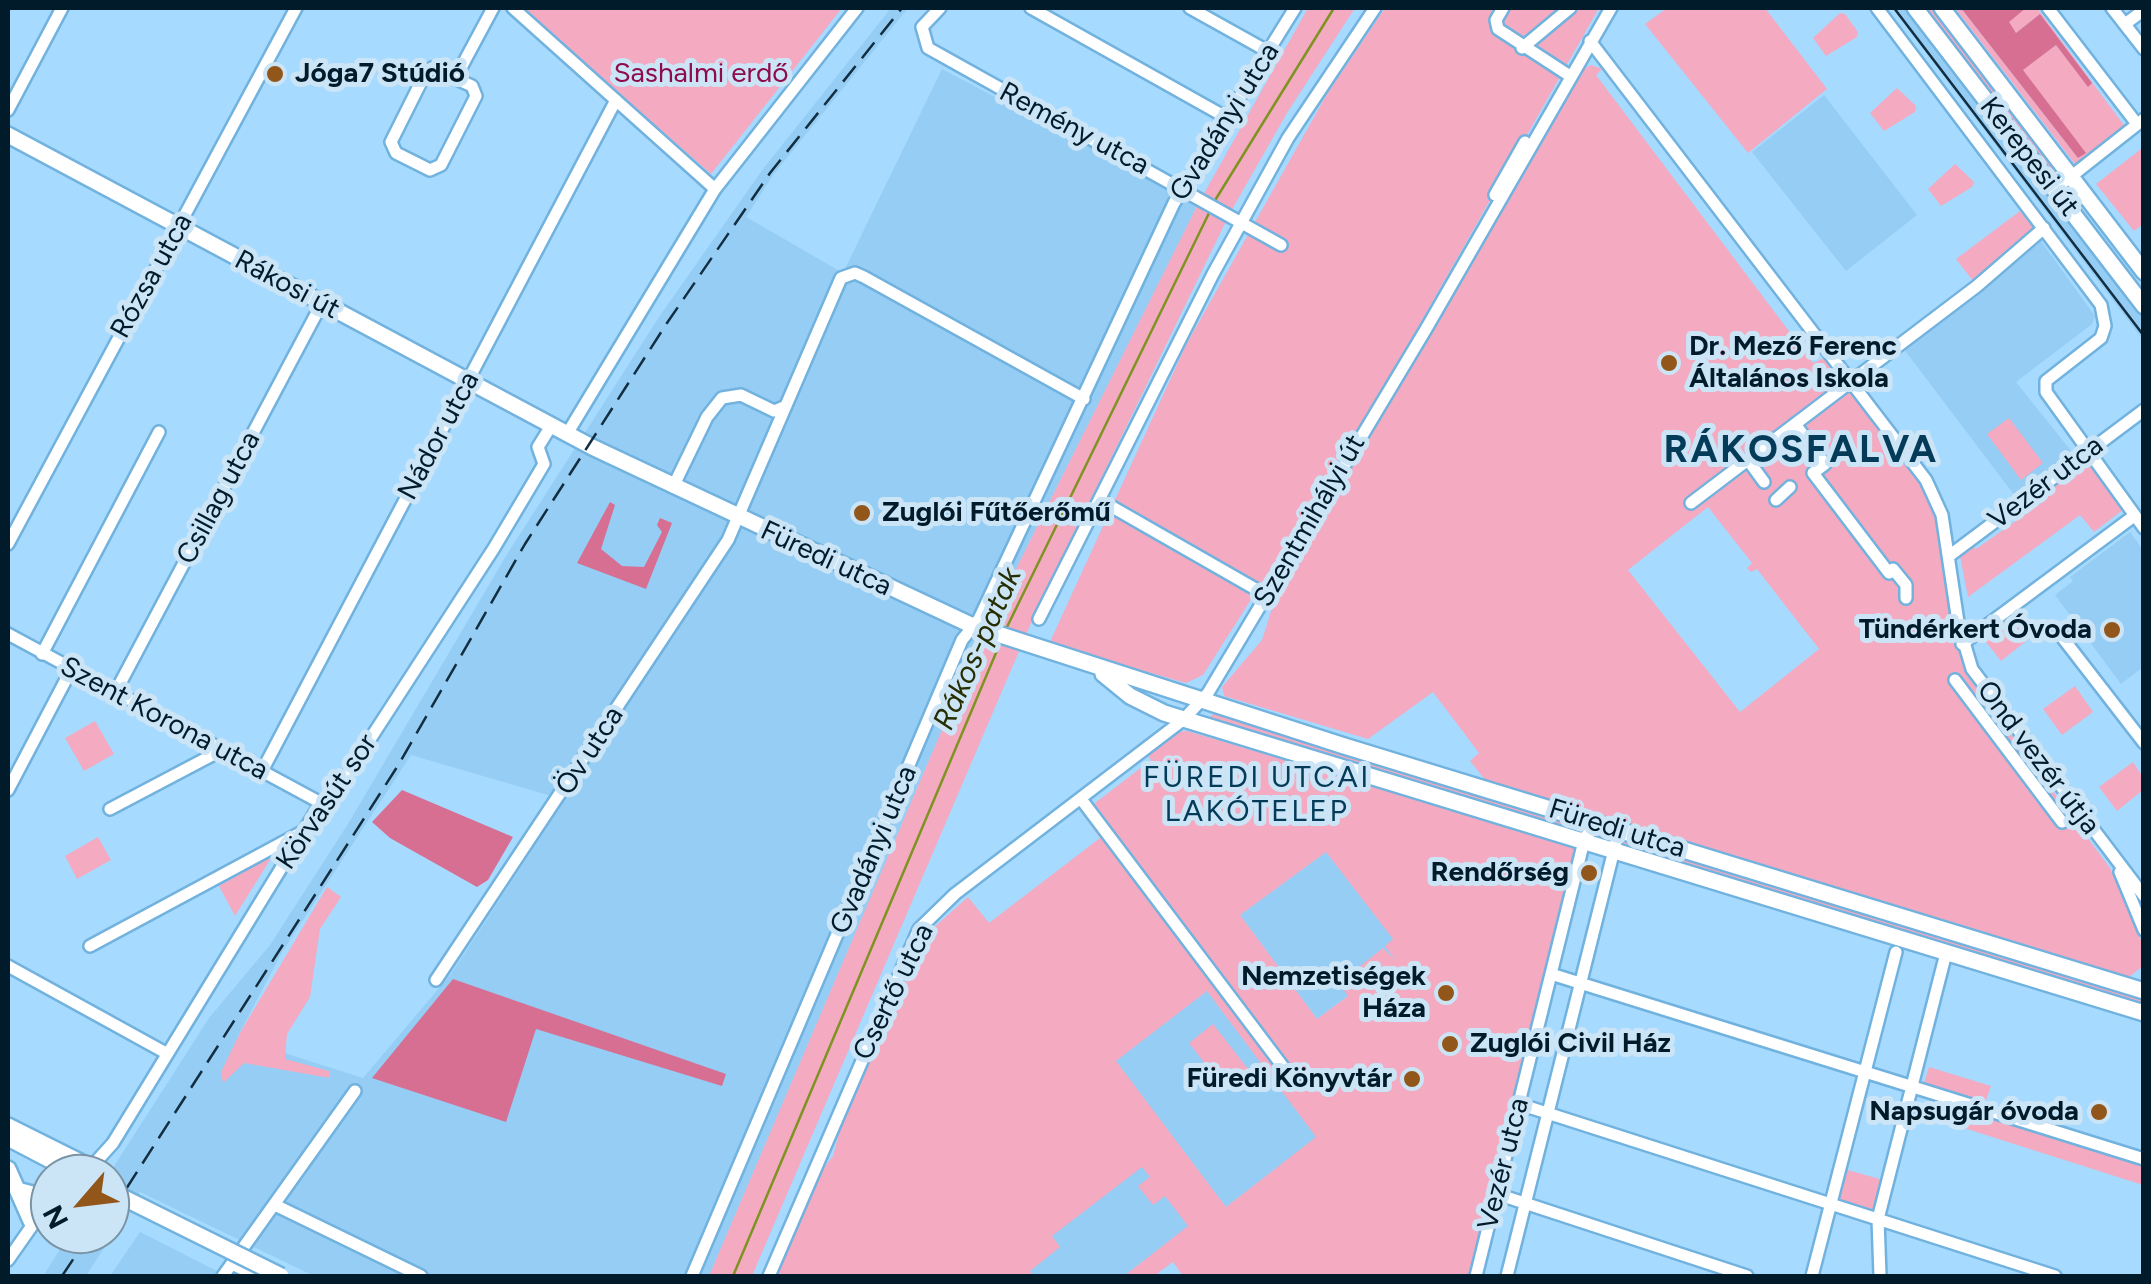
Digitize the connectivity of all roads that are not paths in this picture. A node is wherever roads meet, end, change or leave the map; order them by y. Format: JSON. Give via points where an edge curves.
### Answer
{"nodes":[{"id":1,"x":62,"y":8,"type":"edge"},
{"id":2,"x":296,"y":8,"type":"edge"},
{"id":3,"x":493,"y":8,"type":"edge"},
{"id":4,"x":513,"y":8,"type":"edge"},
{"id":5,"x":858,"y":8,"type":"edge"},
{"id":6,"x":940,"y":8,"type":"edge"},
{"id":7,"x":1030,"y":8,"type":"edge"},
{"id":8,"x":1190,"y":8,"type":"edge"},
{"id":9,"x":1295,"y":8,"type":"edge"},
{"id":10,"x":1375,"y":8,"type":"edge"},
{"id":11,"x":1503,"y":8,"type":"edge"},
{"id":12,"x":1570,"y":8,"type":"edge"},
{"id":13,"x":1610,"y":8,"type":"edge"},
{"id":14,"x":1876,"y":8,"type":"edge"},
{"id":15,"x":1915,"y":8,"type":"edge"},
{"id":16,"x":1942,"y":8,"type":"edge"},
{"id":17,"x":2048,"y":8,"type":"edge"},
{"id":18,"x":2112,"y":8,"type":"edge"},
{"id":19,"x":2144,"y":10,"type":"edge"},
{"id":20,"x":2125,"y":24,"type":"junction"},
{"id":21,"x":1590,"y":42,"type":"junction"},
{"id":22,"x":1522,"y":48,"type":"junction"},
{"id":23,"x":2144,"y":49,"type":"edge"},
{"id":24,"x":1269,"y":52,"type":"junction"},
{"id":25,"x":1608,"y":62,"type":"junction"},
{"id":26,"x":1572,"y":71,"type":"junction"},
{"id":27,"x":456,"y":77,"type":"junction"},
{"id":28,"x":616,"y":100,"type":"junction"},
{"id":29,"x":8,"y":110,"type":"edge"},
{"id":30,"x":1229,"y":119,"type":"junction"},
{"id":31,"x":2140,"y":122,"type":"edge"},
{"id":32,"x":8,"y":135,"type":"edge"},
{"id":33,"x":2072,"y":177,"type":"junction"},
{"id":34,"x":1184,"y":188,"type":"junction"},
{"id":35,"x":715,"y":189,"type":"junction"},
{"id":36,"x":2054,"y":190,"type":"junction"},
{"id":37,"x":1243,"y":220,"type":"junction"},
{"id":38,"x":178,"y":226,"type":"junction"},
{"id":39,"x":2044,"y":228,"type":"junction"},
{"id":40,"x":1281,"y":245,"type":"dead end"},
{"id":41,"x":2144,"y":272,"type":"edge"},
{"id":42,"x":322,"y":303,"type":"junction"},
{"id":43,"x":2144,"y":306,"type":"edge"},
{"id":44,"x":1851,"y":380,"type":"junction"},
{"id":45,"x":468,"y":381,"type":"junction"},
{"id":46,"x":1084,"y":399,"type":"junction"},
{"id":47,"x":786,"y":406,"type":"junction"},
{"id":48,"x":2144,"y":410,"type":"edge"},
{"id":49,"x":1795,"y":424,"type":"junction"},
{"id":50,"x":551,"y":426,"type":"junction"},
{"id":51,"x":159,"y":432,"type":"dead end"},
{"id":52,"x":567,"y":434,"type":"junction"},
{"id":53,"x":2088,"y":452,"type":"junction"},
{"id":54,"x":1748,"y":460,"type":"junction"},
{"id":55,"x":1813,"y":473,"type":"junction"},
{"id":56,"x":1764,"y":482,"type":"dead end"},
{"id":57,"x":673,"y":486,"type":"junction"},
{"id":58,"x":1100,"y":500,"type":"junction"},
{"id":59,"x":1776,"y":500,"type":"dead end"},
{"id":60,"x":1692,"y":503,"type":"dead end"},
{"id":61,"x":2134,"y":516,"type":"junction"},
{"id":62,"x":739,"y":518,"type":"junction"},
{"id":63,"x":2144,"y":528,"type":"edge"},
{"id":64,"x":8,"y":544,"type":"edge"},
{"id":65,"x":1949,"y":556,"type":"junction"},
{"id":66,"x":1266,"y":594,"type":"junction"},
{"id":67,"x":1906,"y":598,"type":"dead end"},
{"id":68,"x":1039,"y":619,"type":"dead end"},
{"id":69,"x":973,"y":626,"type":"junction"},
{"id":70,"x":8,"y":634,"type":"edge"},
{"id":71,"x":2062,"y":637,"type":"dead end"},
{"id":72,"x":1962,"y":644,"type":"junction"},
{"id":73,"x":42,"y":654,"type":"junction"},
{"id":74,"x":1092,"y":666,"type":"junction"},
{"id":75,"x":71,"y":670,"type":"junction"},
{"id":76,"x":1954,"y":680,"type":"dead end"},
{"id":77,"x":116,"y":693,"type":"junction"},
{"id":78,"x":1201,"y":701,"type":"junction"},
{"id":79,"x":1152,"y":709,"type":"junction"},
{"id":80,"x":1184,"y":720,"type":"junction"},
{"id":81,"x":1162,"y":737,"type":"junction"},
{"id":82,"x":2144,"y":743,"type":"edge"},
{"id":83,"x":222,"y":750,"type":"junction"},
{"id":84,"x":262,"y":771,"type":"junction"},
{"id":85,"x":8,"y":790,"type":"edge"},
{"id":86,"x":1081,"y":799,"type":"junction"},
{"id":87,"x":321,"y":803,"type":"junction"},
{"id":88,"x":110,"y":809,"type":"dead end"},
{"id":89,"x":2062,"y":822,"type":"dead end"},
{"id":90,"x":1598,"y":824,"type":"junction"},
{"id":91,"x":1619,"y":830,"type":"junction"},
{"id":92,"x":304,"y":831,"type":"junction"},
{"id":93,"x":1584,"y":843,"type":"junction"},
{"id":94,"x":1614,"y":852,"type":"junction"},
{"id":95,"x":2118,"y":864,"type":"junction"},
{"id":96,"x":2144,"y":896,"type":"edge"},
{"id":97,"x":2142,"y":921,"type":"edge"},
{"id":98,"x":90,"y":946,"type":"dead end"},
{"id":99,"x":1896,"y":952,"type":"dead end"},
{"id":100,"x":1946,"y":953,"type":"junction"},
{"id":101,"x":8,"y":966,"type":"edge"},
{"id":102,"x":1551,"y":974,"type":"junction"},
{"id":103,"x":2144,"y":976,"type":"edge"},
{"id":104,"x":436,"y":980,"type":"dead end"},
{"id":105,"x":2109,"y":981,"type":"junction"},
{"id":106,"x":1581,"y":983,"type":"junction"},
{"id":107,"x":2126,"y":986,"type":"junction"},
{"id":108,"x":2144,"y":991,"type":"edge"},
{"id":109,"x":2096,"y":999,"type":"junction"},
{"id":110,"x":2144,"y":1013,"type":"edge"},
{"id":111,"x":166,"y":1053,"type":"junction"},
{"id":112,"x":1866,"y":1072,"type":"junction"},
{"id":113,"x":1293,"y":1080,"type":"dead end"},
{"id":114,"x":1913,"y":1085,"type":"junction"},
{"id":115,"x":354,"y":1091,"type":"dead end"},
{"id":116,"x":1519,"y":1104,"type":"junction"},
{"id":117,"x":1548,"y":1113,"type":"junction"},
{"id":118,"x":8,"y":1126,"type":"edge"},
{"id":119,"x":8,"y":1138,"type":"edge"},
{"id":120,"x":44,"y":1154,"type":"edge"},
{"id":121,"x":54,"y":1154,"type":"edge"},
{"id":122,"x":101,"y":1154,"type":"edge"},
{"id":123,"x":2144,"y":1159,"type":"edge"},
{"id":124,"x":8,"y":1169,"type":"edge"},
{"id":125,"x":21,"y":1191,"type":"junction"},
{"id":126,"x":30,"y":1193,"type":"edge"},
{"id":127,"x":1497,"y":1194,"type":"junction"},
{"id":128,"x":130,"y":1201,"type":"edge"},
{"id":129,"x":1525,"y":1202,"type":"junction"},
{"id":130,"x":1831,"y":1204,"type":"junction"},
{"id":131,"x":276,"y":1205,"type":"junction"},
{"id":132,"x":30,"y":1218,"type":"edge"},
{"id":133,"x":1878,"y":1219,"type":"junction"},
{"id":134,"x":30,"y":1223,"type":"edge"},
{"id":135,"x":8,"y":1260,"type":"edge"},
{"id":136,"x":232,"y":1264,"type":"junction"},
{"id":137,"x":224,"y":1276,"type":"edge"},
{"id":138,"x":257,"y":1276,"type":"edge"},
{"id":139,"x":281,"y":1276,"type":"edge"},
{"id":140,"x":420,"y":1276,"type":"edge"},
{"id":141,"x":692,"y":1276,"type":"edge"},
{"id":142,"x":769,"y":1276,"type":"edge"},
{"id":143,"x":1476,"y":1276,"type":"edge"},
{"id":144,"x":1507,"y":1276,"type":"edge"},
{"id":145,"x":1748,"y":1276,"type":"edge"},
{"id":146,"x":1812,"y":1276,"type":"edge"},
{"id":147,"x":1880,"y":1276,"type":"edge"},
{"id":148,"x":2055,"y":1276,"type":"edge"}],
"edges":[{"from":1,"to":29,"type":"street"},
{"from":2,"to":38,"type":"street","name":"Rózsa utca"},
{"from":3,"to":27,"type":"street"},
{"from":4,"to":28,"type":"street"},
{"from":5,"to":35,"type":"street"},
{"from":6,"to":34,"type":"street","name":"Remény utca","via":[[922,26],[928,48]]},
{"from":7,"to":30,"type":"street"},
{"from":8,"to":24,"type":"street"},
{"from":9,"to":24,"type":"street","name":"Gvadányi utca"},
{"from":10,"to":37,"type":"street","via":[[1288,138]]},
{"from":11,"to":22,"type":"street","via":[[1498,29]]},
{"from":12,"to":22,"type":"street"},
{"from":13,"to":21,"type":"street","name":"Szentmihályi út"},
{"from":14,"to":39,"type":"street","name":"Kerepesi út"},
{"from":15,"to":36,"type":"main road","name":"Kerepesi út"},
{"from":16,"to":33,"type":"main road","name":"Kerepesi út"},
{"from":17,"to":31,"type":"street"},
{"from":18,"to":20,"type":"street"},
{"from":19,"to":20,"type":"street"},
{"from":20,"to":23,"type":"street"},
{"from":21,"to":25,"type":"street","name":"Ond vezér útja"},
{"from":21,"to":26,"type":"street","name":"Szentmihályi út"},
{"from":22,"to":26,"type":"street"},
{"from":24,"to":30,"type":"street","name":"Gvadányi utca"},
{"from":25,"to":26,"type":"street"},
{"from":25,"to":44,"type":"street","name":"Ond vezér útja"},
{"from":26,"to":66,"type":"street","name":"Szentmihályi út","via":[[1540,130],[1508,164],[1448,289]]},
{"from":27,"to":27,"type":"street","via":[[438,68],[425,74],[391,139],[396,153],[430,170],[441,165],[476,96]]},
{"from":28,"to":35,"type":"street"},
{"from":28,"to":45,"type":"street","name":"Nádor utca"},
{"from":30,"to":34,"type":"street","name":"Gvadányi utca"},
{"from":31,"to":33,"type":"street"},
{"from":32,"to":38,"type":"main road","name":"Rákosi út"},
{"from":33,"to":36,"type":"street"},
{"from":33,"to":41,"type":"main road","name":"Kerepesi út"},
{"from":34,"to":37,"type":"street","name":"Remény utca"},
{"from":34,"to":46,"type":"street","name":"Gvadányi utca"},
{"from":35,"to":52,"type":"street"},
{"from":36,"to":43,"type":"main road","name":"Kerepesi út"},
{"from":37,"to":40,"type":"street","name":"Remény utca"},
{"from":37,"to":58,"type":"street"},
{"from":38,"to":42,"type":"main road","name":"Rákosi út"},
{"from":38,"to":64,"type":"street","name":"Rózsa utca"},
{"from":39,"to":44,"type":"street"},
{"from":39,"to":53,"type":"street","name":"Kerepesi út","via":[[2104,318],[2101,338],[2045,386],[2049,402]]},
{"from":42,"to":45,"type":"main road","name":"Rákosi út"},
{"from":42,"to":77,"type":"street","name":"Csillag utca"},
{"from":44,"to":49,"type":"street"},
{"from":44,"to":65,"type":"street","name":"Ond vezér útja","via":[[1931,489]]},
{"from":45,"to":50,"type":"main road","name":"Rákosi út"},
{"from":45,"to":84,"type":"street","name":"Nádor utca"},
{"from":46,"to":47,"type":"street","name":"Öv utca","via":[[848,274],[840,278]]},
{"from":46,"to":69,"type":"street","name":"Gvadányi utca"},
{"from":47,"to":57,"type":"street","via":[[774,411],[741,395],[722,398]]},
{"from":47,"to":62,"type":"street","name":"Öv utca"},
{"from":48,"to":53,"type":"street","name":"Vezér utca"},
{"from":49,"to":54,"type":"street"},
{"from":49,"to":55,"type":"street","via":[[1824,464]]},
{"from":50,"to":52,"type":"main road","name":"Rákosi út"},
{"from":50,"to":87,"type":"street","name":"Körvasút sor","via":[[538,447],[544,464],[534,484],[330,801]]},
{"from":51,"to":73,"type":"street"},
{"from":52,"to":57,"type":"main road","name":"Füredi utca"},
{"from":53,"to":61,"type":"street"},
{"from":53,"to":65,"type":"street","name":"Vezér utca"},
{"from":54,"to":56,"type":"street"},
{"from":54,"to":60,"type":"street"},
{"from":55,"to":59,"type":"street"},
{"from":55,"to":67,"type":"street","via":[[1889,573],[1894,570],[1906,585]]},
{"from":57,"to":62,"type":"main road","name":"Füredi utca"},
{"from":58,"to":66,"type":"street"},
{"from":58,"to":68,"type":"street"},
{"from":61,"to":63,"type":"street"},
{"from":61,"to":72,"type":"street"},
{"from":62,"to":69,"type":"main road","name":"Füredi utca"},
{"from":62,"to":104,"type":"street","name":"Öv utca"},
{"from":65,"to":72,"type":"street","name":"Ond vezér útja"},
{"from":66,"to":78,"type":"street","name":"Szentmihályi út"},
{"from":69,"to":74,"type":"main road","name":"Füredi utca"},
{"from":69,"to":141,"type":"street","name":"Gvadányi utca"},
{"from":70,"to":73,"type":"street","name":"Szent Korona utca"},
{"from":71,"to":82,"type":"street"},
{"from":72,"to":95,"type":"street","name":"Ond vezér útja","via":[[1979,681]]},
{"from":73,"to":75,"type":"street","name":"Szent Korona utca"},
{"from":74,"to":78,"type":"main road","name":"Füredi utca"},
{"from":74,"to":79,"type":"main road","name":"Füredi utca"},
{"from":75,"to":77,"type":"street","name":"Szent Korona utca"},
{"from":75,"to":85,"type":"street"},
{"from":76,"to":89,"type":"street"},
{"from":77,"to":83,"type":"street","name":"Szent Korona utca"},
{"from":78,"to":80,"type":"street","name":"Csertő utca"},
{"from":78,"to":90,"type":"main road","name":"Füredi utca"},
{"from":79,"to":80,"type":"main road","name":"Füredi utca"},
{"from":79,"to":81,"type":"street"},
{"from":80,"to":81,"type":"street","name":"Csertő utca"},
{"from":80,"to":93,"type":"main road","name":"Füredi utca"},
{"from":81,"to":86,"type":"street","name":"Csertő utca"},
{"from":83,"to":84,"type":"street","name":"Szent Korona utca"},
{"from":83,"to":88,"type":"street"},
{"from":84,"to":87,"type":"street","name":"Szent Korona utca"},
{"from":86,"to":113,"type":"street"},
{"from":86,"to":142,"type":"street","name":"Csertő utca","via":[[918,929]]},
{"from":87,"to":92,"type":"street","name":"Körvasút sor"},
{"from":90,"to":91,"type":"main road","name":"Füredi utca"},
{"from":90,"to":93,"type":"street","name":"Vezér utca"},
{"from":91,"to":94,"type":"street","name":"Vezér utca"},
{"from":91,"to":105,"type":"main road","name":"Füredi utca"},
{"from":92,"to":98,"type":"street"},
{"from":92,"to":111,"type":"street","name":"Körvasút sor"},
{"from":93,"to":94,"type":"main road","name":"Füredi utca"},
{"from":93,"to":102,"type":"street","name":"Vezér utca"},
{"from":94,"to":100,"type":"main road","name":"Füredi utca"},
{"from":94,"to":106,"type":"street","name":"Vezér utca"},
{"from":95,"to":96,"type":"street","name":"Ond vezér útja"},
{"from":95,"to":97,"type":"street","name":"Ond vezér útja"},
{"from":99,"to":112,"type":"street"},
{"from":100,"to":109,"type":"main road","name":"Füredi utca"},
{"from":100,"to":114,"type":"street"},
{"from":101,"to":111,"type":"street"},
{"from":102,"to":106,"type":"street"},
{"from":102,"to":116,"type":"street","name":"Vezér utca"},
{"from":103,"to":107,"type":"street"},
{"from":105,"to":107,"type":"main road","name":"Füredi utca"},
{"from":105,"to":109,"type":"main road","via":[[2108,991]]},
{"from":106,"to":112,"type":"street"},
{"from":106,"to":117,"type":"street","name":"Vezér utca"},
{"from":107,"to":108,"type":"main road","name":"Füredi utca"},
{"from":109,"to":110,"type":"main road","name":"Füredi utca"},
{"from":111,"to":122,"type":"street","name":"Körvasút sor"},
{"from":112,"to":114,"type":"street"},
{"from":112,"to":130,"type":"street"},
{"from":114,"to":123,"type":"street"},
{"from":114,"to":133,"type":"street"},
{"from":115,"to":131,"type":"street"},
{"from":116,"to":117,"type":"street"},
{"from":116,"to":127,"type":"street","name":"Vezér utca"},
{"from":117,"to":129,"type":"street","name":"Vezér utca"},
{"from":117,"to":130,"type":"street"},
{"from":118,"to":121,"type":"main road"},
{"from":119,"to":120,"type":"main road"},
{"from":124,"to":125,"type":"main road"},
{"from":125,"to":126,"type":"main road"},
{"from":125,"to":132,"type":"main road"},
{"from":127,"to":129,"type":"street"},
{"from":127,"to":143,"type":"street","name":"Vezér utca"},
{"from":128,"to":139,"type":"main road","bridge":true},
{"from":129,"to":144,"type":"street","name":"Vezér utca"},
{"from":129,"to":145,"type":"street"},
{"from":130,"to":133,"type":"street"},
{"from":130,"to":146,"type":"street"},
{"from":131,"to":136,"type":"street"},
{"from":131,"to":140,"type":"street"},
{"from":133,"to":147,"type":"street"},
{"from":133,"to":148,"type":"street"},
{"from":134,"to":135,"type":"street"},
{"from":136,"to":137,"type":"street"},
{"from":136,"to":138,"type":"street"}]}
